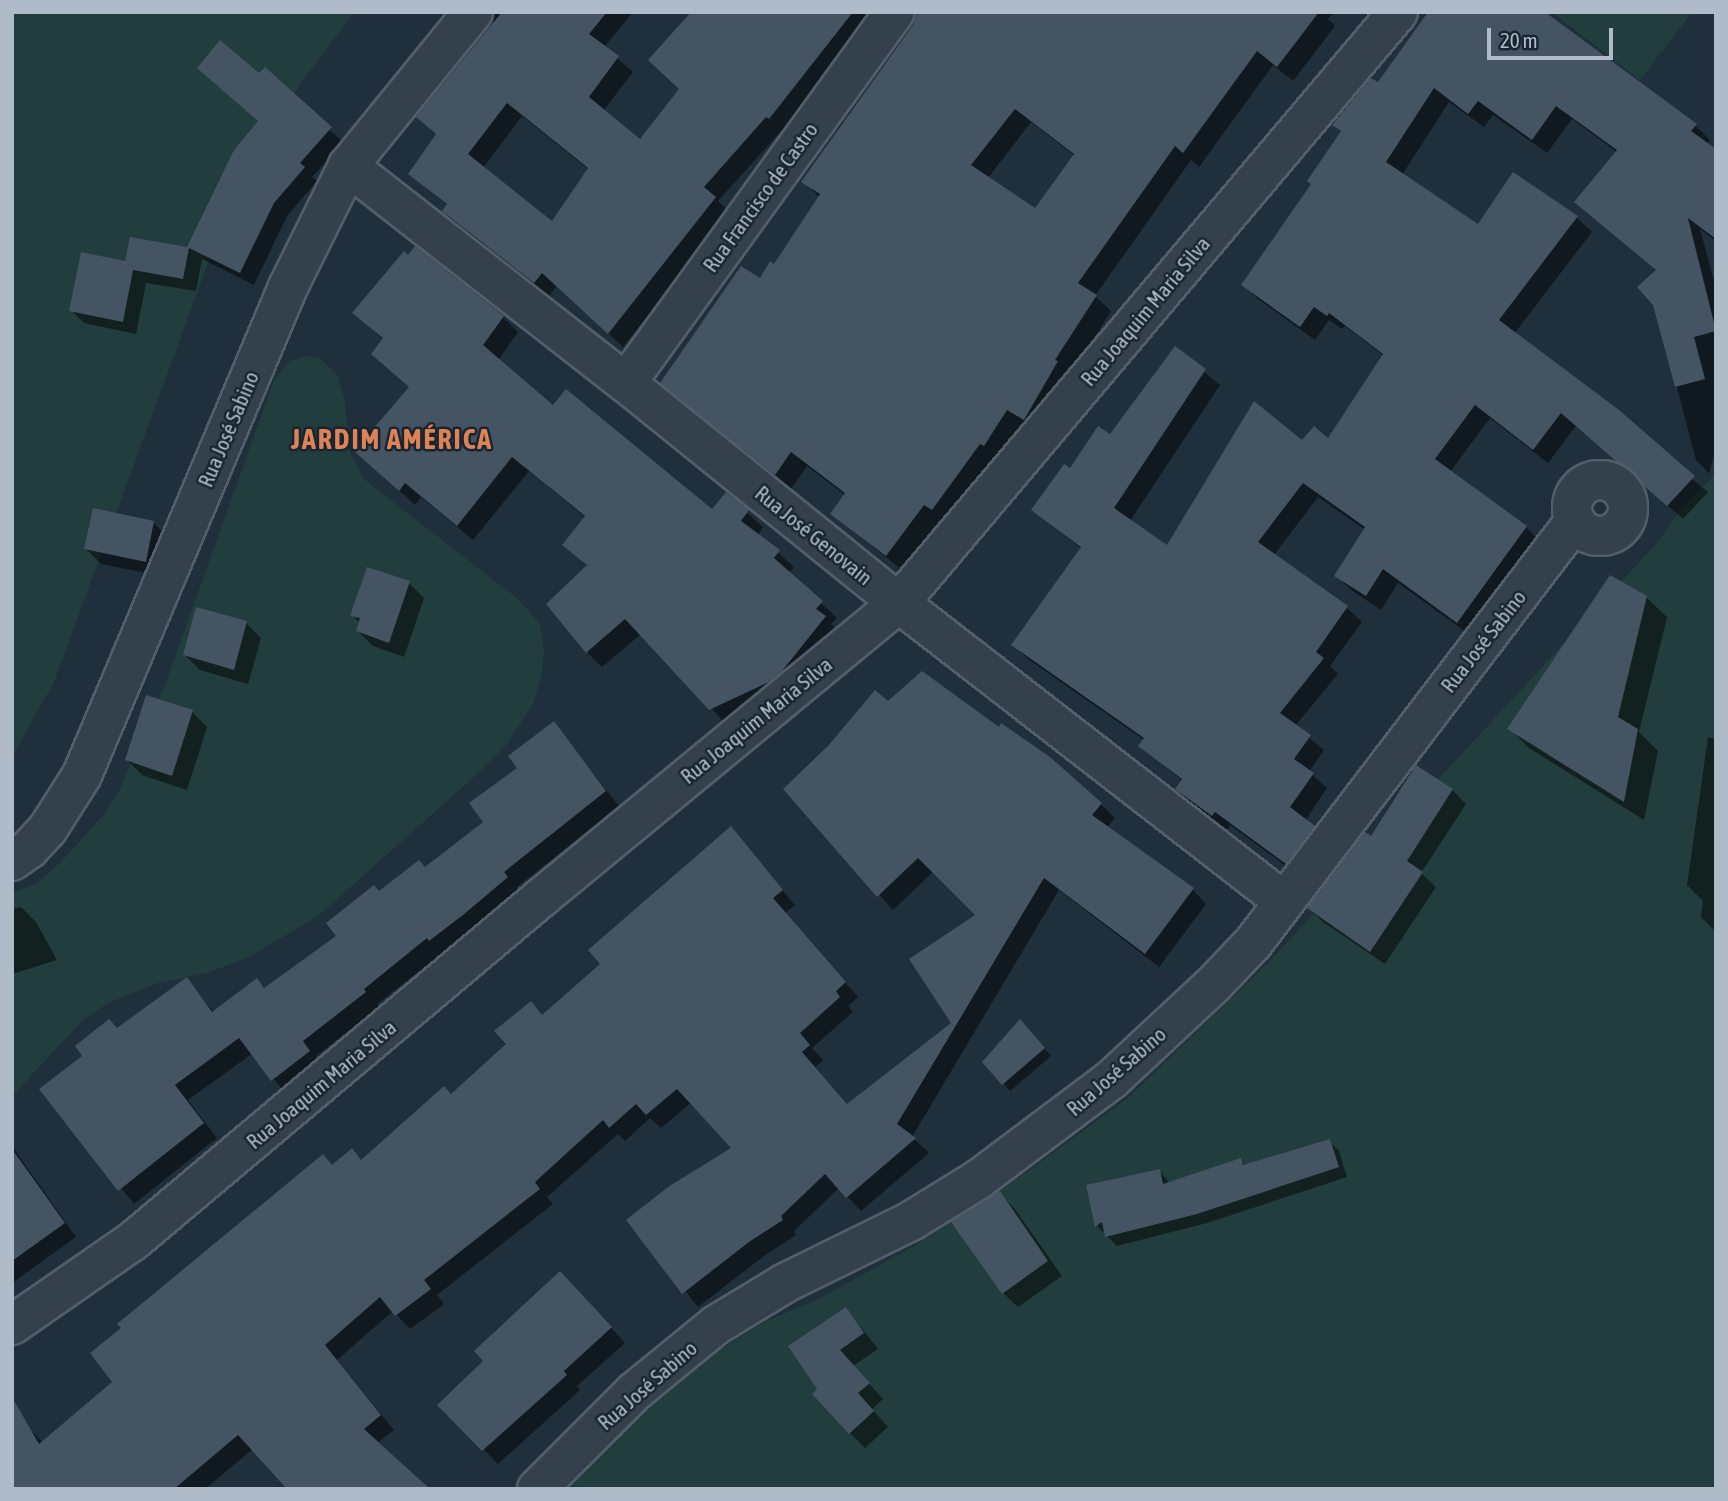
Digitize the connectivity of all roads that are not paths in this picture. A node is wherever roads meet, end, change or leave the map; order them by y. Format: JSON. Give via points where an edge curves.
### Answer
{"nodes":[{"id":1,"x":473,"y":12,"type":"edge"},
{"id":2,"x":895,"y":12,"type":"edge"},
{"id":3,"x":1398,"y":12,"type":"edge"},
{"id":4,"x":348,"y":166,"type":"junction"},
{"id":5,"x":626,"y":383,"type":"junction"},
{"id":6,"x":1575,"y":521,"type":"dead end"},
{"id":7,"x":899,"y":603,"type":"junction"},
{"id":8,"x":12,"y":861,"type":"edge"},
{"id":9,"x":1283,"y":901,"type":"junction"},
{"id":10,"x":12,"y":1325,"type":"edge"},
{"id":11,"x":537,"y":1489,"type":"edge"}],
"edges":[{"from":1,"to":4,"type":"street","name":"Rua José Sabino"},
{"from":2,"to":5,"type":"street","name":"Rua Francisco de Castro"},
{"from":3,"to":7,"type":"street","name":"Rua Joaquim Maria Silva"},
{"from":4,"to":5,"type":"street","name":"Rua José Genovain"},
{"from":4,"to":8,"type":"street","name":"Rua José Sabino","via":[[288,288],[82,775],[47,830]]},
{"from":5,"to":7,"type":"street","name":"Rua José Genovain"},
{"from":6,"to":9,"type":"street","name":"Rua José Sabino"},
{"from":7,"to":9,"type":"street","name":"Rua José Genovain"},
{"from":7,"to":10,"type":"street","name":"Rua Joaquim Maria Silva","via":[[133,1241]]},
{"from":9,"to":11,"type":"street","name":"Rua José Sabino","via":[[1253,943],[1214,984],[1111,1080],[979,1179],[911,1221],[785,1283],[716,1325],[634,1392]]}]}
